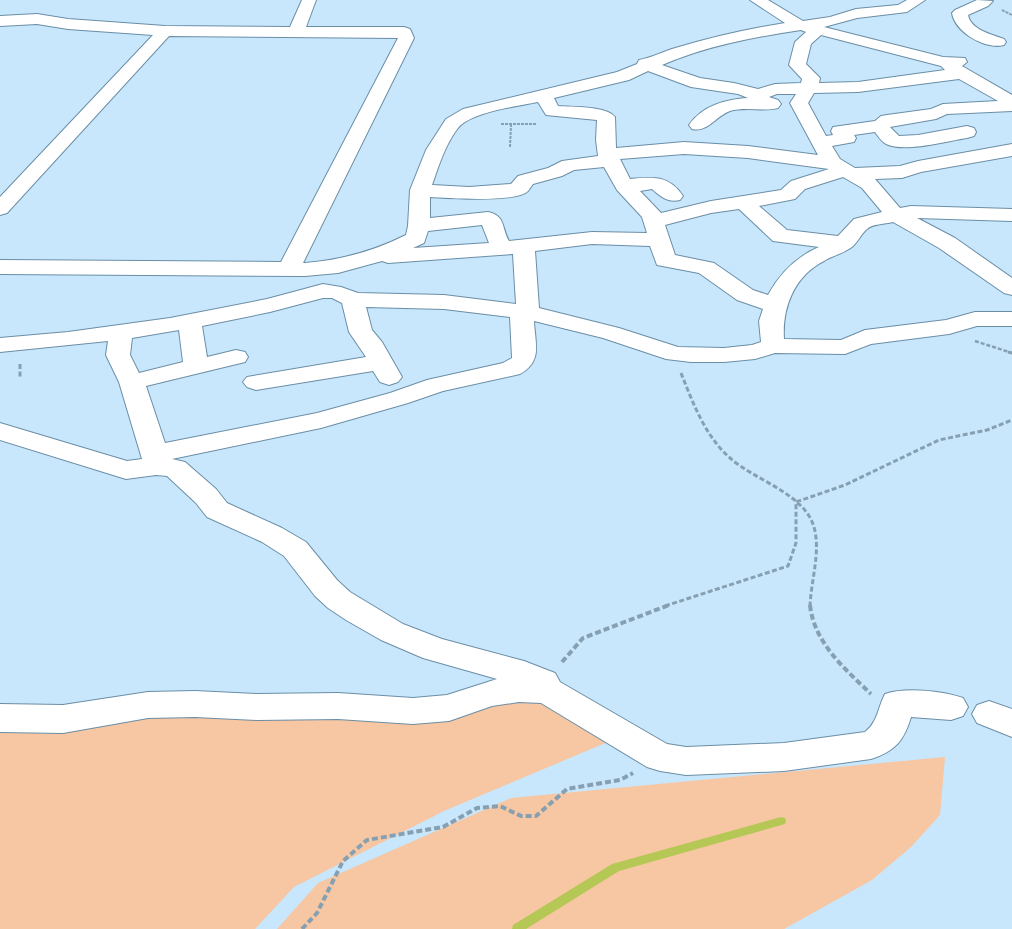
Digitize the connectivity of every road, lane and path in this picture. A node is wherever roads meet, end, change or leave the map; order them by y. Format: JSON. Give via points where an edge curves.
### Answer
{"nodes":[{"id":1,"x":309,"y":0,"type":"edge"},
{"id":2,"x":756,"y":0,"type":"edge"},
{"id":3,"x":918,"y":0,"type":"edge"},
{"id":4,"x":984,"y":0,"type":"edge"},
{"id":5,"x":0,"y":21,"type":"edge"},
{"id":6,"x":799,"y":25,"type":"junction"},
{"id":7,"x":818,"y":30,"type":"junction"},
{"id":8,"x":165,"y":31,"type":"junction"},
{"id":9,"x":296,"y":32,"type":"junction"},
{"id":10,"x":998,"y":42,"type":"dead end"},
{"id":11,"x":955,"y":65,"type":"junction"},
{"id":12,"x":643,"y":66,"type":"junction"},
{"id":13,"x":663,"y":87,"type":"dead end"},
{"id":14,"x":544,"y":95,"type":"junction"},
{"id":15,"x":804,"y":96,"type":"junction"},
{"id":16,"x":762,"y":100,"type":"junction"},
{"id":17,"x":1012,"y":104,"type":"edge"},
{"id":18,"x":906,"y":118,"type":"junction"},
{"id":19,"x":511,"y":125,"type":"dead end"},
{"id":20,"x":698,"y":125,"type":"dead end"},
{"id":21,"x":880,"y":126,"type":"junction"},
{"id":22,"x":967,"y":132,"type":"dead end"},
{"id":23,"x":817,"y":136,"type":"junction"},
{"id":24,"x":933,"y":138,"type":"junction"},
{"id":25,"x":510,"y":147,"type":"dead end"},
{"id":26,"x":712,"y":150,"type":"junction"},
{"id":27,"x":1012,"y":150,"type":"edge"},
{"id":28,"x":980,"y":157,"type":"junction"},
{"id":29,"x":614,"y":167,"type":"junction"},
{"id":30,"x":724,"y":167,"type":"dead end"},
{"id":31,"x":844,"y":169,"type":"junction"},
{"id":32,"x":420,"y":190,"type":"junction"},
{"id":33,"x":469,"y":192,"type":"junction"},
{"id":34,"x":673,"y":196,"type":"dead end"},
{"id":35,"x":743,"y":202,"type":"junction"},
{"id":36,"x":0,"y":209,"type":"edge"},
{"id":37,"x":1012,"y":214,"type":"edge"},
{"id":38,"x":895,"y":215,"type":"junction"},
{"id":39,"x":488,"y":218,"type":"junction"},
{"id":40,"x":418,"y":226,"type":"junction"},
{"id":41,"x":657,"y":230,"type":"junction"},
{"id":42,"x":844,"y":243,"type":"junction"},
{"id":43,"x":526,"y":245,"type":"junction"},
{"id":44,"x":502,"y":248,"type":"junction"},
{"id":45,"x":379,"y":255,"type":"junction"},
{"id":46,"x":0,"y":267,"type":"edge"},
{"id":47,"x":289,"y":269,"type":"junction"},
{"id":48,"x":1012,"y":288,"type":"edge"},
{"id":49,"x":353,"y":300,"type":"junction"},
{"id":50,"x":776,"y":306,"type":"junction"},
{"id":51,"x":525,"y":312,"type":"junction"},
{"id":52,"x":1012,"y":319,"type":"edge"},
{"id":53,"x":190,"y":322,"type":"junction"},
{"id":54,"x":121,"y":331,"type":"junction"},
{"id":55,"x":0,"y":345,"type":"edge"},
{"id":56,"x":774,"y":346,"type":"junction"},
{"id":57,"x":674,"y":354,"type":"junction"},
{"id":58,"x":236,"y":358,"type":"dead end"},
{"id":59,"x":381,"y":362,"type":"junction"},
{"id":60,"x":196,"y":367,"type":"junction"},
{"id":61,"x":132,"y":382,"type":"junction"},
{"id":62,"x":256,"y":382,"type":"dead end"},
{"id":63,"x":399,"y":398,"type":"junction"},
{"id":64,"x":1012,"y":420,"type":"edge"},
{"id":65,"x":0,"y":431,"type":"edge"},
{"id":66,"x":156,"y":460,"type":"junction"},
{"id":67,"x":796,"y":502,"type":"junction"},
{"id":68,"x":545,"y":687,"type":"junction"},
{"id":69,"x":897,"y":703,"type":"junction"},
{"id":70,"x":951,"y":707,"type":"dead end"},
{"id":71,"x":0,"y":718,"type":"edge"},
{"id":72,"x":660,"y":757,"type":"junction"},
{"id":73,"x":302,"y":929,"type":"edge"}],
"edges":[{"from":1,"to":9,"type":"street"},
{"from":2,"to":6,"type":"street"},
{"from":3,"to":6,"type":"street","via":[[902,8]]},
{"from":4,"to":10,"type":"street","via":[[960,14],[961,21],[967,28]]},
{"from":5,"to":8,"type":"street","via":[[37,19]]},
{"from":6,"to":7,"type":"street"},
{"from":6,"to":12,"type":"street","via":[[732,38]]},
{"from":7,"to":11,"type":"street"},
{"from":7,"to":15,"type":"street","via":[[804,42],[797,66],[811,78]]},
{"from":8,"to":9,"type":"street"},
{"from":8,"to":36,"type":"street"},
{"from":9,"to":47,"type":"street","via":[[398,31],[404,32],[406,38]]},
{"from":11,"to":15,"type":"street"},
{"from":11,"to":17,"type":"street"},
{"from":12,"to":13,"type":"street"},
{"from":12,"to":14,"type":"street","via":[[623,76]]},
{"from":12,"to":16,"type":"street","via":[[697,83],[736,88]]},
{"from":14,"to":29,"type":"street","via":[[552,111],[604,116]]},
{"from":14,"to":32,"type":"street","via":[[469,113],[452,123],[435,150]]},
{"from":15,"to":16,"type":"street"},
{"from":15,"to":23,"type":"street"},
{"from":16,"to":20,"type":"street","via":[[714,110]]},
{"from":17,"to":18,"type":"street","via":[[943,109],[936,114]]},
{"from":18,"to":21,"type":"street","via":[[887,120]]},
{"from":18,"to":24,"type":"street"},
{"from":19,"to":25,"type":"path"},
{"from":21,"to":23,"type":"street","via":[[840,131],[829,129]]},
{"from":21,"to":24,"type":"street","via":[[894,140]]},
{"from":22,"to":24,"type":"street"},
{"from":23,"to":31,"type":"street"},
{"from":24,"to":28,"type":"street"},
{"from":26,"to":29,"type":"street","via":[[653,150],[664,161],[663,164]]},
{"from":26,"to":30,"type":"street"},
{"from":26,"to":31,"type":"street","via":[[748,152]]},
{"from":27,"to":28,"type":"street"},
{"from":28,"to":31,"type":"street","via":[[902,172]]},
{"from":29,"to":33,"type":"street","via":[[569,165],[525,180],[514,190]]},
{"from":29,"to":34,"type":"street","via":[[656,183]]},
{"from":29,"to":41,"type":"street","via":[[652,215]]},
{"from":31,"to":35,"type":"street","via":[[798,185],[788,195]]},
{"from":31,"to":38,"type":"street","via":[[869,184]]},
{"from":32,"to":33,"type":"street"},
{"from":32,"to":40,"type":"street"},
{"from":33,"to":39,"type":"street"},
{"from":35,"to":41,"type":"street","via":[[711,207]]},
{"from":35,"to":42,"type":"street","via":[[781,236]]},
{"from":37,"to":38,"type":"street","via":[[924,212]]},
{"from":38,"to":42,"type":"street","via":[[860,223]]},
{"from":38,"to":48,"type":"street","via":[[947,243]]},
{"from":39,"to":40,"type":"street"},
{"from":39,"to":44,"type":"street"},
{"from":40,"to":45,"type":"street","via":[[416,238]]},
{"from":41,"to":43,"type":"street"},
{"from":41,"to":50,"type":"street","via":[[664,260],[706,268],[745,294]]},
{"from":42,"to":50,"type":"street","via":[[814,257],[800,268],[785,285]]},
{"from":43,"to":44,"type":"street"},
{"from":43,"to":51,"type":"street","via":[[523,256]]},
{"from":44,"to":45,"type":"street","via":[[409,256]]},
{"from":45,"to":47,"type":"street","via":[[314,271]]},
{"from":46,"to":47,"type":"street"},
{"from":49,"to":51,"type":"street","via":[[444,302]]},
{"from":49,"to":53,"type":"street","via":[[338,292],[314,292],[276,304]]},
{"from":49,"to":59,"type":"street","via":[[361,332]]},
{"from":50,"to":56,"type":"street","via":[[771,321]]},
{"from":51,"to":57,"type":"street","via":[[611,333]]},
{"from":51,"to":63,"type":"street","via":[[524,359],[520,364],[511,369],[436,385]]},
{"from":52,"to":56,"type":"street","via":[[975,319],[949,327],[865,337],[845,347]]},
{"from":53,"to":54,"type":"street"},
{"from":53,"to":60,"type":"street"},
{"from":54,"to":55,"type":"street"},
{"from":54,"to":61,"type":"street","via":[[118,355]]},
{"from":56,"to":57,"type":"street","via":[[724,356]]},
{"from":57,"to":67,"type":"path","via":[[702,423],[730,458]]},
{"from":58,"to":60,"type":"street"},
{"from":59,"to":62,"type":"street"},
{"from":59,"to":63,"type":"street"},
{"from":60,"to":61,"type":"street"},
{"from":61,"to":66,"type":"street"},
{"from":63,"to":66,"type":"street"},
{"from":64,"to":67,"type":"path","via":[[987,430],[939,440],[845,485]]},
{"from":65,"to":66,"type":"street","via":[[126,470]]},
{"from":66,"to":68,"type":"street","via":[[175,468],[217,510],[295,549],[330,593],[392,632],[434,648],[524,674]]},
{"from":67,"to":68,"type":"path","via":[[797,536],[794,556],[788,566],[646,612],[583,638]]},
{"from":67,"to":69,"type":"path","via":[[810,517],[816,534],[810,607],[820,637],[838,662],[874,697]]},
{"from":68,"to":71,"type":"street","via":[[489,693],[449,708],[413,712],[338,706],[195,704],[148,705],[63,719]]},
{"from":68,"to":72,"type":"street"},
{"from":69,"to":70,"type":"street"},
{"from":69,"to":72,"type":"street","via":[[887,734],[882,741],[871,745],[784,757],[686,761]]},
{"from":72,"to":73,"type":"path","via":[[620,780],[567,790],[536,816],[521,816],[500,806],[477,808],[442,827],[367,840],[343,860],[317,913]]}]}
